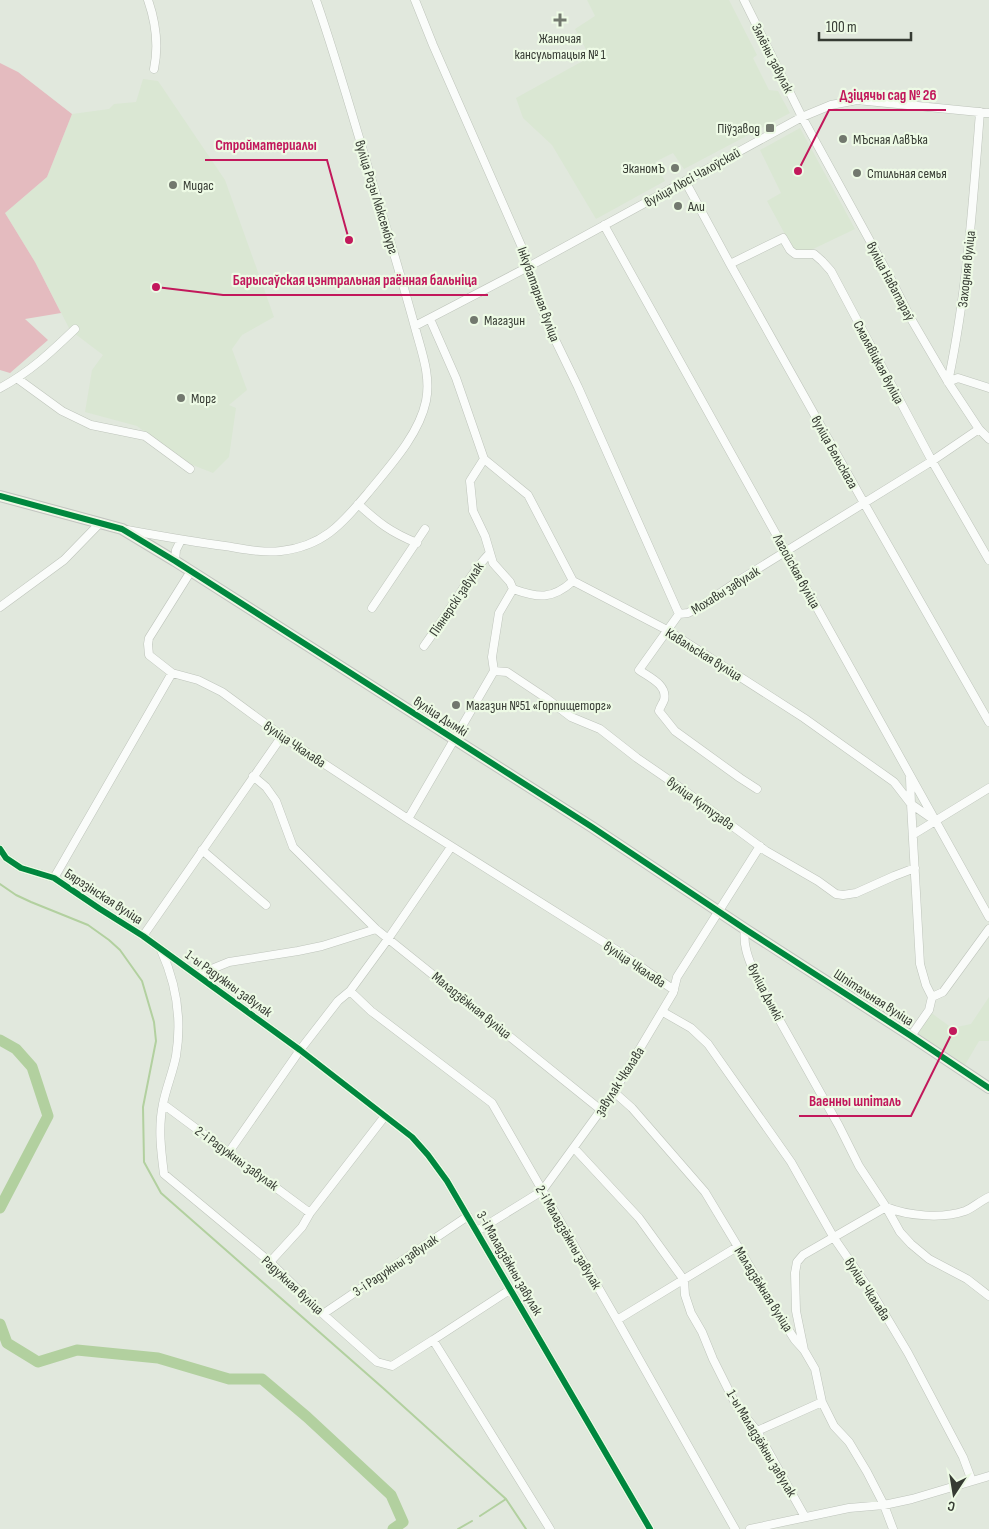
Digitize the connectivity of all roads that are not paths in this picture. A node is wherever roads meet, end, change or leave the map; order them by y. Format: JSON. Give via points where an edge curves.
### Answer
{"nodes":[{"id":1,"x":148,"y":0,"type":"edge"},
{"id":2,"x":316,"y":0,"type":"edge"},
{"id":3,"x":415,"y":0,"type":"edge"},
{"id":4,"x":744,"y":0,"type":"edge"},
{"id":5,"x":154,"y":69,"type":"dead end"},
{"id":6,"x":980,"y":112,"type":"junction"},
{"id":7,"x":989,"y":113,"type":"edge"},
{"id":8,"x":802,"y":117,"type":"junction"},
{"id":9,"x":685,"y":181,"type":"junction"},
{"id":10,"x":604,"y":225,"type":"junction"},
{"id":11,"x":730,"y":264,"type":"junction"},
{"id":12,"x":528,"y":267,"type":"junction"},
{"id":13,"x":430,"y":319,"type":"junction"},
{"id":14,"x":415,"y":326,"type":"junction"},
{"id":15,"x":75,"y":329,"type":"dead end"},
{"id":16,"x":18,"y":379,"type":"junction"},
{"id":17,"x":948,"y":382,"type":"junction"},
{"id":18,"x":0,"y":388,"type":"edge"},
{"id":19,"x":989,"y":388,"type":"edge"},
{"id":20,"x":979,"y":430,"type":"junction"},
{"id":21,"x":989,"y":439,"type":"edge"},
{"id":22,"x":484,"y":459,"type":"junction"},
{"id":23,"x":932,"y":461,"type":"junction"},
{"id":24,"x":190,"y":469,"type":"dead end"},
{"id":25,"x":0,"y":496,"type":"edge"},
{"id":26,"x":358,"y":504,"type":"junction"},
{"id":27,"x":864,"y":504,"type":"junction"},
{"id":28,"x":100,"y":523,"type":"junction"},
{"id":29,"x":122,"y":529,"type":"junction"},
{"id":30,"x":425,"y":529,"type":"dead end"},
{"id":31,"x":181,"y":540,"type":"junction"},
{"id":32,"x":416,"y":543,"type":"junction"},
{"id":33,"x":786,"y":552,"type":"junction"},
{"id":34,"x":490,"y":553,"type":"junction"},
{"id":35,"x":989,"y":560,"type":"edge"},
{"id":36,"x":175,"y":561,"type":"junction"},
{"id":37,"x":191,"y":571,"type":"junction"},
{"id":38,"x":573,"y":581,"type":"junction"},
{"id":39,"x":514,"y":590,"type":"junction"},
{"id":40,"x":0,"y":607,"type":"edge"},
{"id":41,"x":372,"y":608,"type":"dead end"},
{"id":42,"x":679,"y":614,"type":"junction"},
{"id":43,"x":667,"y":630,"type":"junction"},
{"id":44,"x":424,"y":646,"type":"dead end"},
{"id":45,"x":494,"y":671,"type":"junction"},
{"id":46,"x":172,"y":673,"type":"junction"},
{"id":47,"x":989,"y":722,"type":"edge"},
{"id":48,"x":282,"y":736,"type":"junction"},
{"id":49,"x":454,"y":738,"type":"junction"},
{"id":50,"x":910,"y":774,"type":"junction"},
{"id":51,"x":253,"y":776,"type":"junction"},
{"id":52,"x":989,"y":788,"type":"edge"},
{"id":53,"x":757,"y":789,"type":"dead end"},
{"id":54,"x":912,"y":804,"type":"junction"},
{"id":55,"x":408,"y":820,"type":"junction"},
{"id":56,"x":935,"y":821,"type":"junction"},
{"id":57,"x":914,"y":834,"type":"junction"},
{"id":58,"x":760,"y":846,"type":"junction"},
{"id":59,"x":451,"y":847,"type":"junction"},
{"id":60,"x":0,"y":849,"type":"edge"},
{"id":61,"x":202,"y":850,"type":"junction"},
{"id":62,"x":915,"y":868,"type":"junction"},
{"id":63,"x":54,"y":878,"type":"junction"},
{"id":64,"x":266,"y":905,"type":"dead end"},
{"id":65,"x":719,"y":912,"type":"junction"},
{"id":66,"x":989,"y":917,"type":"edge"},
{"id":67,"x":376,"y":928,"type":"junction"},
{"id":68,"x":744,"y":929,"type":"junction"},
{"id":69,"x":989,"y":929,"type":"edge"},
{"id":70,"x":143,"y":936,"type":"junction"},
{"id":71,"x":388,"y":939,"type":"junction"},
{"id":72,"x":161,"y":949,"type":"junction"},
{"id":73,"x":197,"y":975,"type":"junction"},
{"id":74,"x":674,"y":990,"type":"junction"},
{"id":75,"x":350,"y":991,"type":"junction"},
{"id":76,"x":932,"y":997,"type":"junction"},
{"id":77,"x":663,"y":1012,"type":"junction"},
{"id":78,"x":911,"y":1036,"type":"junction"},
{"id":79,"x":300,"y":1050,"type":"junction"},
{"id":80,"x":989,"y":1088,"type":"edge"},
{"id":81,"x":614,"y":1092,"type":"junction"},
{"id":82,"x":163,"y":1104,"type":"junction"},
{"id":83,"x":601,"y":1110,"type":"junction"},
{"id":84,"x":385,"y":1116,"type":"junction"},
{"id":85,"x":574,"y":1148,"type":"junction"},
{"id":86,"x":229,"y":1152,"type":"junction"},
{"id":87,"x":542,"y":1191,"type":"junction"},
{"id":88,"x":989,"y":1197,"type":"edge"},
{"id":89,"x":886,"y":1207,"type":"junction"},
{"id":90,"x":310,"y":1213,"type":"junction"},
{"id":91,"x":468,"y":1216,"type":"junction"},
{"id":92,"x":477,"y":1231,"type":"junction"},
{"id":93,"x":834,"y":1238,"type":"junction"},
{"id":94,"x":737,"y":1247,"type":"junction"},
{"id":95,"x":270,"y":1262,"type":"junction"},
{"id":96,"x":684,"y":1280,"type":"junction"},
{"id":97,"x":511,"y":1289,"type":"junction"},
{"id":98,"x":989,"y":1296,"type":"edge"},
{"id":99,"x":323,"y":1314,"type":"junction"},
{"id":100,"x":618,"y":1320,"type":"junction"},
{"id":101,"x":433,"y":1340,"type":"junction"},
{"id":102,"x":804,"y":1350,"type":"junction"},
{"id":103,"x":822,"y":1402,"type":"junction"},
{"id":104,"x":756,"y":1431,"type":"junction"},
{"id":105,"x":989,"y":1476,"type":"edge"},
{"id":106,"x":972,"y":1481,"type":"junction"},
{"id":107,"x":884,"y":1505,"type":"junction"},
{"id":108,"x":805,"y":1516,"type":"junction"},
{"id":109,"x":550,"y":1529,"type":"edge"},
{"id":110,"x":650,"y":1529,"type":"edge"},
{"id":111,"x":735,"y":1529,"type":"edge"},
{"id":112,"x":750,"y":1529,"type":"edge"},
{"id":113,"x":893,"y":1529,"type":"edge"}],
"edges":[{"from":1,"to":5,"type":"street","via":[[157,39]]},
{"from":2,"to":14,"type":"street","name":"вуліца Розы Люксембург"},
{"from":3,"to":12,"type":"street","name":"Інкубатарная вуліца"},
{"from":4,"to":8,"type":"street","name":"Зялёны завулак"},
{"from":6,"to":7,"type":"street","name":"вуліца Люсі Чалоўскай"},
{"from":6,"to":8,"type":"street","name":"вуліца Люсі Чалоўскай","via":[[857,100],[831,105]]},
{"from":6,"to":17,"type":"street","name":"Заходняя вуліца","via":[[960,325]]},
{"from":8,"to":9,"type":"street","name":"вуліца Люсі Чалоўскай"},
{"from":8,"to":17,"type":"street","name":"вуліца Наватараў"},
{"from":9,"to":10,"type":"street","name":"вуліца Люсі Чалоўскай"},
{"from":9,"to":11,"type":"street","name":"вуліца Бельскага"},
{"from":10,"to":12,"type":"street","name":"вуліца Люсі Чалоўскай"},
{"from":10,"to":33,"type":"street","name":"Лагойская вуліца"},
{"from":11,"to":23,"type":"street","name":"Смалявіцкая вуліца","via":[[784,238],[795,254],[814,254],[822,261],[831,271]]},
{"from":11,"to":27,"type":"street","name":"вуліца Бельскага"},
{"from":12,"to":13,"type":"street","name":"вуліца Люсі Чалоўскай"},
{"from":12,"to":42,"type":"street","name":"Інкубатарная вуліца","via":[[547,323]]},
{"from":13,"to":14,"type":"street","name":"вуліца Люсі Чалоўскай"},
{"from":13,"to":22,"type":"street","via":[[456,378]]},
{"from":14,"to":26,"type":"street","name":"вуліца Розы Люксембург","via":[[428,384],[422,413],[406,443]]},
{"from":15,"to":16,"type":"street"},
{"from":16,"to":18,"type":"street"},
{"from":16,"to":24,"type":"street","via":[[62,410],[91,425],[145,436]]},
{"from":17,"to":19,"type":"street","via":[[958,378]]},
{"from":17,"to":20,"type":"street","name":"вуліца Наватараў"},
{"from":20,"to":21,"type":"street","name":"вуліца Наватараў"},
{"from":20,"to":23,"type":"street","name":"Мохавы завулак"},
{"from":22,"to":34,"type":"street","via":[[470,481],[473,510]]},
{"from":22,"to":38,"type":"street","via":[[528,495]]},
{"from":23,"to":27,"type":"street","name":"Мохавы завулак"},
{"from":23,"to":35,"type":"street","name":"Смалявіцкая вуліца"},
{"from":25,"to":28,"type":"main road","name":"вуліца Розы Люксембург"},
{"from":26,"to":31,"type":"street","name":"вуліца Розы Люксембург","via":[[320,540],[296,548],[264,552]]},
{"from":26,"to":32,"type":"street","via":[[380,524]]},
{"from":27,"to":33,"type":"street","name":"Мохавы завулак"},
{"from":27,"to":47,"type":"street","name":"вуліца Бельскага"},
{"from":28,"to":29,"type":"main road","name":"вуліца Розы Люксембург"},
{"from":28,"to":40,"type":"street","via":[[64,560]]},
{"from":29,"to":31,"type":"street","name":"вуліца Розы Люксембург"},
{"from":29,"to":36,"type":"main road","name":"вуліца Дымкі"},
{"from":30,"to":32,"type":"street"},
{"from":31,"to":36,"type":"street"},
{"from":32,"to":41,"type":"street"},
{"from":33,"to":42,"type":"street","name":"Мохавы завулак","via":[[694,610]]},
{"from":33,"to":50,"type":"street","name":"Лагойская вуліца"},
{"from":34,"to":39,"type":"street","via":[[493,563]]},
{"from":34,"to":44,"type":"street","name":"Піянерскі завулак","via":[[466,582]]},
{"from":36,"to":37,"type":"main road","name":"вуліца Дымкі"},
{"from":37,"to":46,"type":"street","via":[[149,638],[149,655]]},
{"from":37,"to":49,"type":"main road","name":"вуліца Дымкі"},
{"from":38,"to":39,"type":"street","via":[[562,590],[541,597]]},
{"from":38,"to":43,"type":"street","name":"Кавальская вуліца"},
{"from":39,"to":45,"type":"street","via":[[499,613],[492,657]]},
{"from":42,"to":43,"type":"street","name":"Мохавы завулак"},
{"from":43,"to":53,"type":"street","name":"Мохавы завулак","via":[[639,670],[663,690],[665,699],[659,711],[675,731]]},
{"from":43,"to":54,"type":"street","name":"Кавальская вуліца","via":[[804,718],[894,782]]},
{"from":45,"to":49,"type":"street"},
{"from":45,"to":58,"type":"street","name":"вуліца Кутузава","via":[[506,672],[571,717],[600,729]]},
{"from":46,"to":48,"type":"street","name":"вуліца Чкалава","via":[[198,680],[222,692]]},
{"from":46,"to":63,"type":"street","name":"Бярэзінская вуліца"},
{"from":48,"to":51,"type":"street","name":"Бярэзінская вуліца"},
{"from":48,"to":55,"type":"street","name":"вуліца Чкалава"},
{"from":49,"to":55,"type":"street","via":[[452,747]]},
{"from":49,"to":65,"type":"main road","name":"вуліца Дымкі"},
{"from":50,"to":54,"type":"street"},
{"from":50,"to":56,"type":"street","name":"Лагойская вуліца"},
{"from":51,"to":61,"type":"street","name":"Бярэзінская вуліца"},
{"from":51,"to":67,"type":"street","name":"Маладзёжная вуліца","via":[[276,801],[293,847]]},
{"from":52,"to":56,"type":"street"},
{"from":54,"to":56,"type":"street","name":"Кавальская вуліца"},
{"from":54,"to":57,"type":"street"},
{"from":55,"to":59,"type":"street","name":"вуліца Чкалава"},
{"from":56,"to":57,"type":"street"},
{"from":56,"to":66,"type":"street","name":"Лагойская вуліца"},
{"from":57,"to":62,"type":"street"},
{"from":58,"to":62,"type":"street","name":"вуліца Кутузава","via":[[836,894],[843,895],[856,893]]},
{"from":58,"to":65,"type":"street"},
{"from":59,"to":71,"type":"street"},
{"from":59,"to":74,"type":"street","name":"вуліца Чкалава"},
{"from":60,"to":63,"type":"street","name":"Бярэзінская вуліца","via":[[6,858],[21,868]]},
{"from":61,"to":64,"type":"street"},
{"from":61,"to":70,"type":"street","name":"Бярэзінская вуліца"},
{"from":62,"to":76,"type":"street","via":[[920,964]]},
{"from":63,"to":70,"type":"street","name":"Бярэзінская вуліца"},
{"from":65,"to":68,"type":"main road","name":"вуліца Дымкі"},
{"from":65,"to":74,"type":"street","via":[[677,977]]},
{"from":67,"to":71,"type":"street","name":"Маладзёжная вуліца"},
{"from":67,"to":73,"type":"street","via":[[314,948],[229,962]]},
{"from":68,"to":78,"type":"main road","name":"Шпітальная вуліца"},
{"from":68,"to":89,"type":"street","name":"вуліца Дымкі","via":[[743,938],[757,980],[858,1166]]},
{"from":69,"to":76,"type":"street","via":[[943,992]]},
{"from":70,"to":72,"type":"street","name":"1-ы Радужны завулак"},
{"from":71,"to":75,"type":"street"},
{"from":71,"to":83,"type":"street","name":"Маладзёжная вуліца"},
{"from":72,"to":73,"type":"street","name":"1-ы Радужны завулак"},
{"from":72,"to":82,"type":"street","name":"Радужная вуліца","via":[[174,988],[178,1016],[176,1057]]},
{"from":73,"to":79,"type":"street","name":"1-ы Радужны завулак"},
{"from":74,"to":77,"type":"street","name":"вуліца Чкалава"},
{"from":75,"to":79,"type":"street","via":[[338,1001]]},
{"from":75,"to":87,"type":"street","name":"2-і Маладзёжны завулак","via":[[371,1012],[492,1103]]},
{"from":76,"to":78,"type":"street","via":[[928,1010]]},
{"from":77,"to":81,"type":"street","name":"завулак Чкалава"},
{"from":77,"to":93,"type":"street","name":"вуліца Чкалава","via":[[691,1028],[708,1044],[791,1162]]},
{"from":78,"to":80,"type":"main road","name":"Шпітальная вуліца"},
{"from":79,"to":84,"type":"street","name":"3-і Маладзёжны завулак"},
{"from":79,"to":86,"type":"street"},
{"from":81,"to":83,"type":"street","name":"завулак Чкалава"},
{"from":81,"to":94,"type":"street","name":"Маладзёжная вуліца","via":[[632,1108],[705,1192]]},
{"from":82,"to":86,"type":"street","name":"2-і Радужны завулак"},
{"from":82,"to":95,"type":"street","name":"Радужная вуліца","via":[[160,1146],[164,1174]]},
{"from":83,"to":85,"type":"street","name":"завулак Чкалава"},
{"from":84,"to":90,"type":"street"},
{"from":84,"to":91,"type":"street","name":"3-і Маладзёжны завулак","via":[[412,1137],[428,1155]]},
{"from":85,"to":87,"type":"street","name":"завулак Чкалава"},
{"from":85,"to":96,"type":"street","name":"1-ы Маладзёжны завулак","via":[[639,1218]]},
{"from":86,"to":90,"type":"street","name":"2-і Радужны завулак"},
{"from":87,"to":92,"type":"street"},
{"from":87,"to":100,"type":"street","name":"2-і Маладзёжны завулак"},
{"from":88,"to":89,"type":"street","via":[[966,1211],[940,1216],[899,1212]]},
{"from":89,"to":93,"type":"street"},
{"from":89,"to":98,"type":"street","name":"вуліца Дымкі","via":[[911,1244]]},
{"from":90,"to":95,"type":"street","via":[[302,1227]]},
{"from":91,"to":92,"type":"street","name":"3-і Маладзёжны завулак"},
{"from":91,"to":99,"type":"street","name":"3-і Радужны завулак"},
{"from":92,"to":97,"type":"street","name":"3-і Маладзёжны завулак"},
{"from":93,"to":102,"type":"street","via":[[803,1255],[797,1262],[796,1311]]},
{"from":93,"to":106,"type":"street","name":"вуліца Чкалава","via":[[908,1353],[960,1450]]},
{"from":94,"to":96,"type":"street"},
{"from":94,"to":102,"type":"street","name":"Маладзёжная вуліца"},
{"from":95,"to":99,"type":"street","name":"Радужная вуліца"},
{"from":96,"to":100,"type":"street"},
{"from":96,"to":104,"type":"street","name":"1-ы Маладзёжны завулак","via":[[691,1313],[736,1405]]},
{"from":97,"to":101,"type":"street","name":"Радужная вуліца"},
{"from":97,"to":110,"type":"street","name":"3-і Маладзёжны завулак"},
{"from":99,"to":101,"type":"street","name":"Радужная вуліца","via":[[377,1362],[392,1366]]},
{"from":100,"to":111,"type":"street","name":"2-і Маладзёжны завулак"},
{"from":101,"to":109,"type":"street"},
{"from":102,"to":103,"type":"street","name":"Маладзёжная вуліца","via":[[815,1369]]},
{"from":103,"to":104,"type":"street"},
{"from":103,"to":107,"type":"street","name":"Маладзёжная вуліца","via":[[834,1426],[863,1465]]},
{"from":104,"to":108,"type":"street","name":"1-ы Маладзёжны завулак"},
{"from":105,"to":106,"type":"street"},
{"from":106,"to":107,"type":"street"},
{"from":107,"to":108,"type":"street"},
{"from":107,"to":113,"type":"street","name":"Маладзёжная вуліца"},
{"from":108,"to":112,"type":"street"}]}
